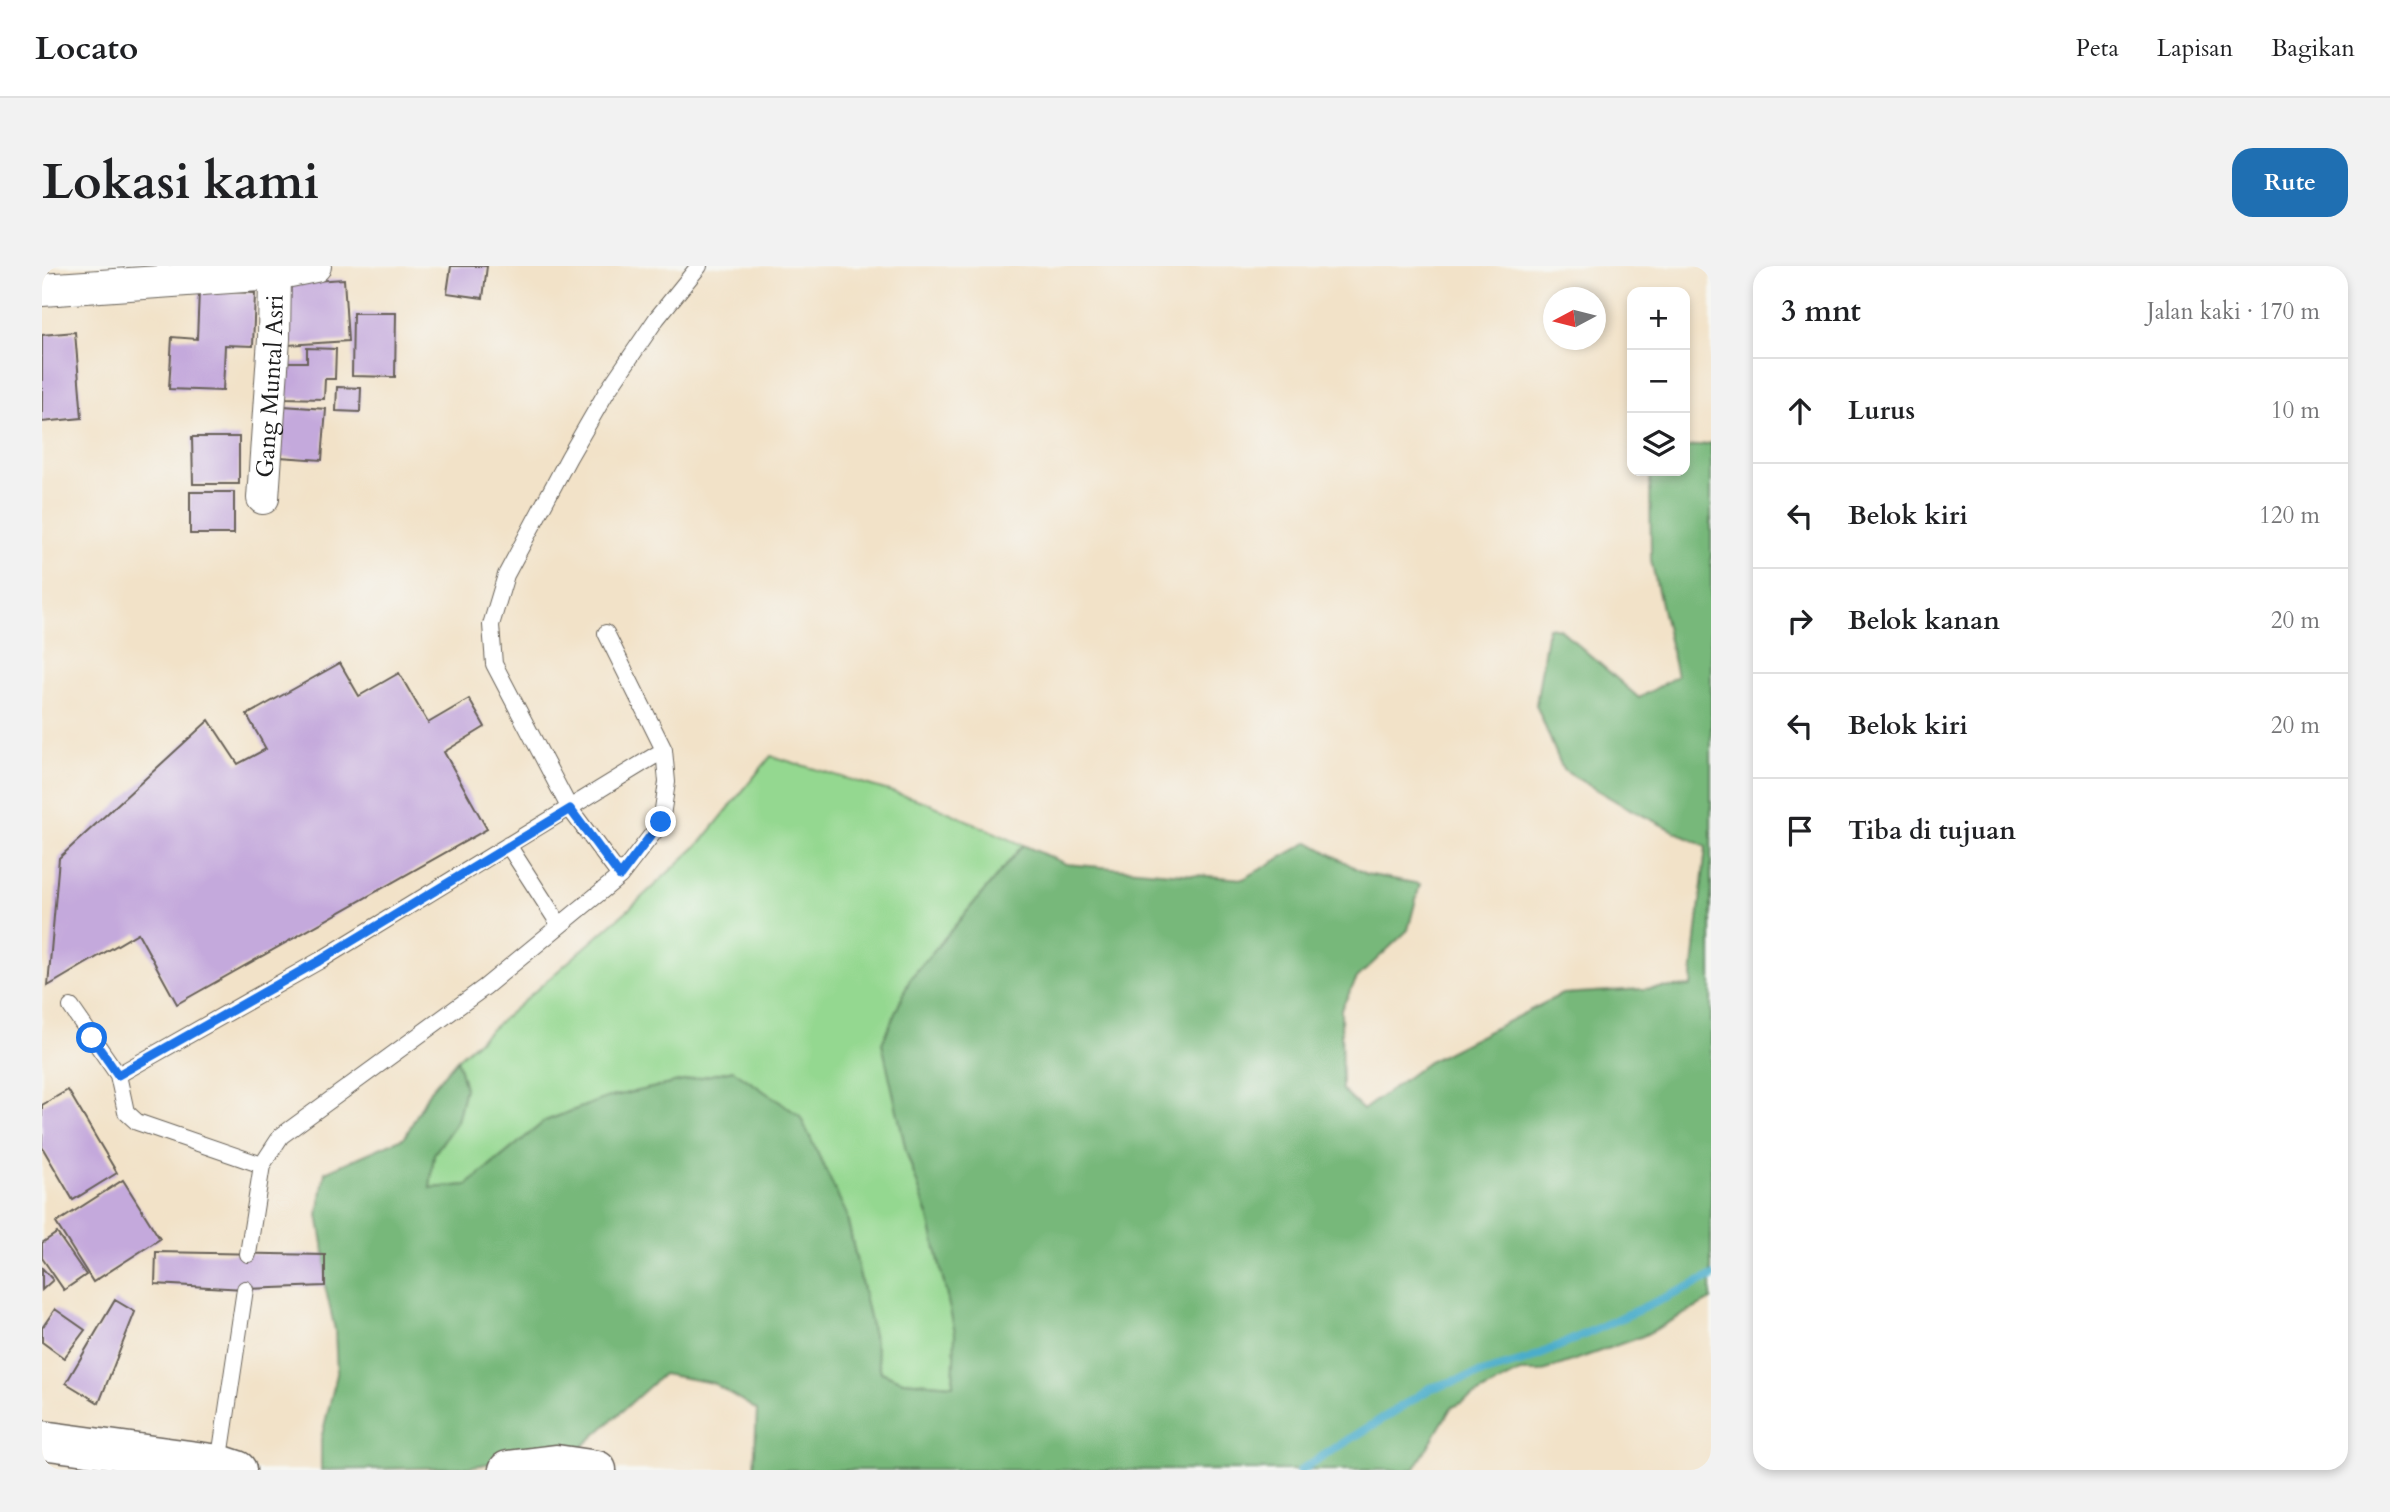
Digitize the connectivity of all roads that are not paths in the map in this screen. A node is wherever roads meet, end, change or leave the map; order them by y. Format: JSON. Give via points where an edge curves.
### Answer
{"nodes":[{"id":1,"x":315,"y":266,"type":"edge"},
{"id":2,"x":699,"y":266,"type":"edge"},
{"id":3,"x":152,"y":274,"type":"edge"},
{"id":4,"x":275,"y":274,"type":"junction"},
{"id":5,"x":42,"y":290,"type":"edge"},
{"id":6,"x":262,"y":498,"type":"dead end"},
{"id":7,"x":606,"y":633,"type":"dead end"},
{"id":8,"x":664,"y":750,"type":"junction"},
{"id":9,"x":570,"y":809,"type":"junction"},
{"id":10,"x":508,"y":845,"type":"junction"},
{"id":11,"x":620,"y":876,"type":"junction"},
{"id":12,"x":559,"y":924,"type":"junction"},
{"id":13,"x":71,"y":1007,"type":"dead end"},
{"id":14,"x":118,"y":1075,"type":"junction"},
{"id":15,"x":262,"y":1165,"type":"junction"},
{"id":16,"x":248,"y":1254,"type":"dead end"},
{"id":17,"x":245,"y":1289,"type":"dead end"},
{"id":18,"x":42,"y":1440,"type":"edge"},
{"id":19,"x":228,"y":1467,"type":"edge"},
{"id":20,"x":508,"y":1470,"type":"edge"},
{"id":21,"x":597,"y":1470,"type":"edge"}],
"edges":[{"from":1,"to":4,"type":"street","name":"Gang Muntal Asri"},
{"from":2,"to":9,"type":"lane","via":[[606,393],[506,575],[491,625],[494,664]]},
{"from":3,"to":4,"type":"street","name":"Gang Muntal Asri"},
{"from":3,"to":5,"type":"street","name":"Gang Muntal Asri"},
{"from":4,"to":6,"type":"street","name":"Gang Muntal Asri"},
{"from":7,"to":8,"type":"lane"},
{"from":8,"to":9,"type":"lane"},
{"from":8,"to":11,"type":"lane","via":[[667,782],[661,822]]},
{"from":9,"to":10,"type":"lane"},
{"from":9,"to":11,"type":"lane"},
{"from":10,"to":12,"type":"lane"},
{"from":10,"to":14,"type":"lane","via":[[319,961]]},
{"from":11,"to":12,"type":"lane"},
{"from":12,"to":15,"type":"lane","via":[[485,986],[296,1122]]},
{"from":13,"to":14,"type":"lane"},
{"from":14,"to":15,"type":"lane","via":[[126,1112],[137,1122]]},
{"from":15,"to":16,"type":"lane"},
{"from":17,"to":19,"type":"lane"},
{"from":18,"to":19,"type":"main road"},
{"from":20,"to":21,"type":"main road","via":[[556,1464]]}]}
